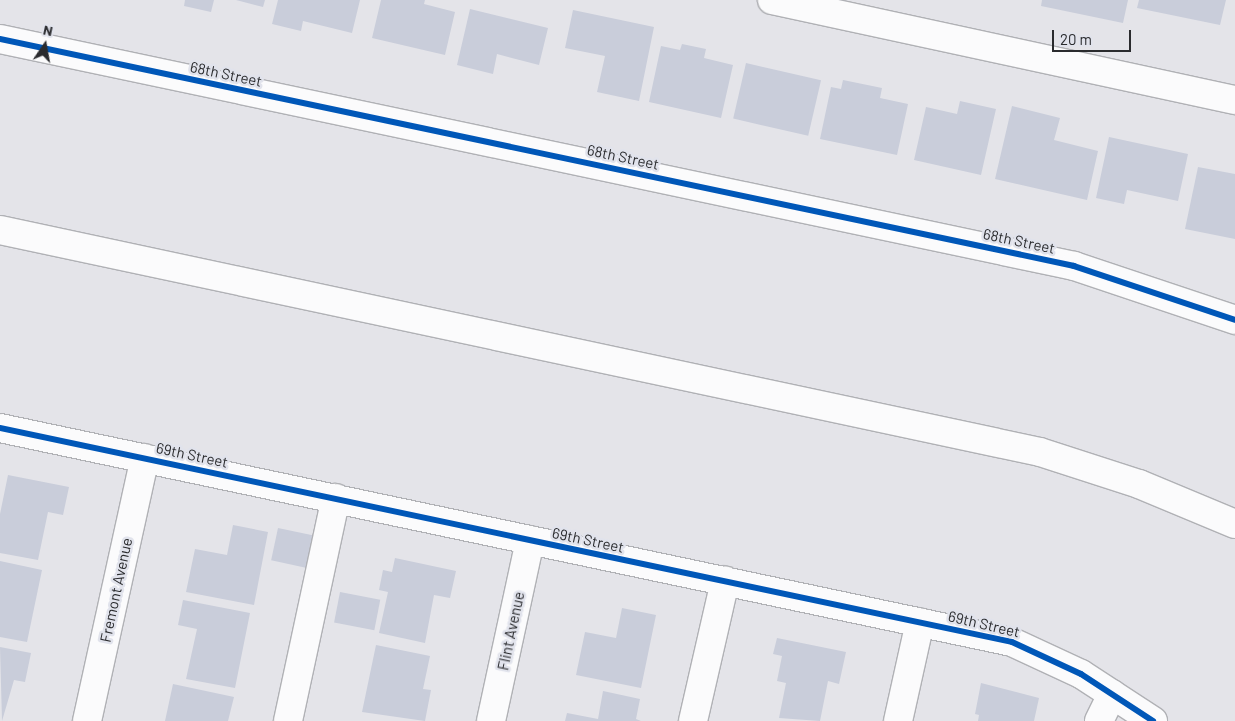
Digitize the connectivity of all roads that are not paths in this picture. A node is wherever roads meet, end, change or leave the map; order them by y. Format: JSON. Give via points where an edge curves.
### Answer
{"nodes":[{"id":1,"x":772,"y":0,"type":"edge"},
{"id":2,"x":0,"y":39,"type":"edge"},
{"id":3,"x":1235,"y":100,"type":"edge"},
{"id":4,"x":0,"y":230,"type":"edge"},
{"id":5,"x":1235,"y":320,"type":"edge"},
{"id":6,"x":0,"y":428,"type":"edge"},
{"id":7,"x":145,"y":458,"type":"junction"},
{"id":8,"x":336,"y":498,"type":"junction"},
{"id":9,"x":1235,"y":524,"type":"edge"},
{"id":10,"x":530,"y":540,"type":"junction"},
{"id":11,"x":725,"y":581,"type":"junction"},
{"id":12,"x":920,"y":622,"type":"junction"},
{"id":13,"x":1112,"y":694,"type":"junction"},
{"id":14,"x":88,"y":721,"type":"edge"},
{"id":15,"x":288,"y":721,"type":"edge"},
{"id":16,"x":491,"y":721,"type":"edge"},
{"id":17,"x":693,"y":721,"type":"edge"},
{"id":18,"x":898,"y":721,"type":"edge"},
{"id":19,"x":1099,"y":721,"type":"edge"},
{"id":20,"x":1153,"y":721,"type":"edge"}],
"edges":[{"from":1,"to":3,"type":"street"},
{"from":2,"to":5,"type":"street","name":"68th Street","via":[[1074,266]]},
{"from":4,"to":9,"type":"street","via":[[1040,452],[1139,484]]},
{"from":6,"to":7,"type":"street","name":"69th Street"},
{"from":7,"to":8,"type":"street","name":"69th Street"},
{"from":7,"to":14,"type":"street","name":"Fremont Avenue"},
{"from":8,"to":10,"type":"street","name":"69th Street"},
{"from":8,"to":15,"type":"street"},
{"from":10,"to":11,"type":"street","name":"69th Street"},
{"from":10,"to":16,"type":"street","name":"Flint Avenue"},
{"from":11,"to":12,"type":"street","name":"69th Street"},
{"from":11,"to":17,"type":"street"},
{"from":12,"to":13,"type":"street","name":"69th Street","via":[[1034,650]]},
{"from":12,"to":18,"type":"street"},
{"from":13,"to":19,"type":"street"},
{"from":13,"to":20,"type":"street","name":"69th Street"}]}
